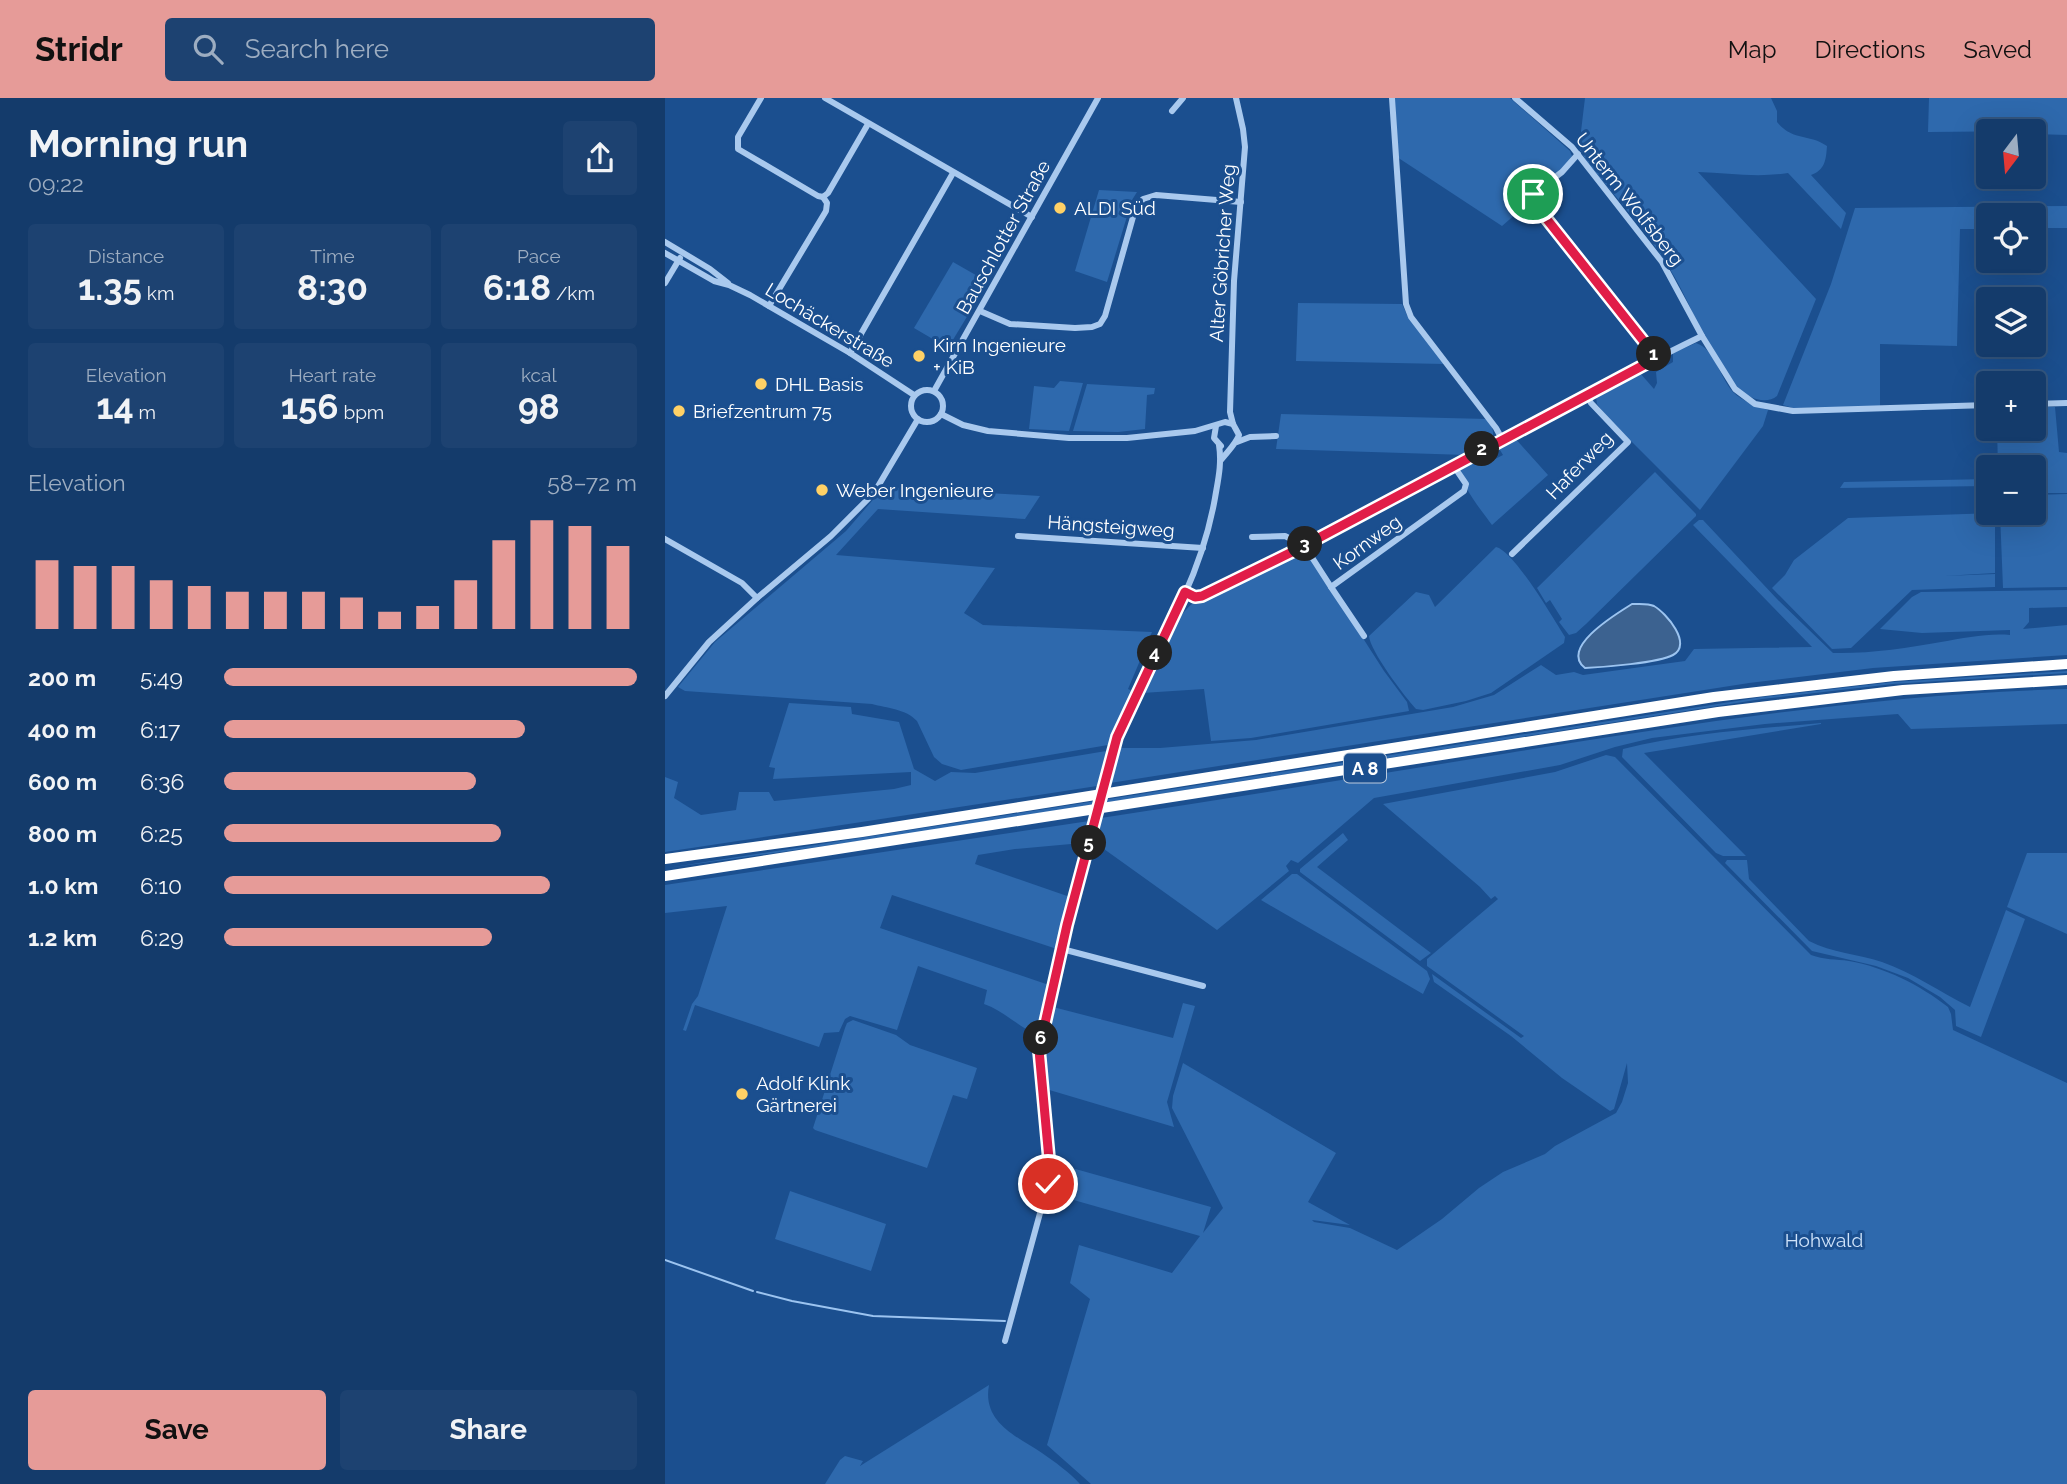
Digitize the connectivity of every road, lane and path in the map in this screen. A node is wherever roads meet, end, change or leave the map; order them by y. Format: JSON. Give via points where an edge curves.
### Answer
{"nodes":[{"id":1,"x":761,"y":98,"type":"edge"},
{"id":2,"x":825,"y":98,"type":"edge"},
{"id":3,"x":1098,"y":98,"type":"edge"},
{"id":4,"x":1183,"y":98,"type":"edge"},
{"id":5,"x":1236,"y":98,"type":"edge"},
{"id":6,"x":1392,"y":98,"type":"edge"},
{"id":7,"x":1514,"y":98,"type":"edge"},
{"id":8,"x":1172,"y":111,"type":"dead end"},
{"id":9,"x":868,"y":124,"type":"junction"},
{"id":10,"x":1578,"y":154,"type":"junction"},
{"id":11,"x":953,"y":173,"type":"junction"},
{"id":12,"x":823,"y":197,"type":"junction"},
{"id":13,"x":1241,"y":202,"type":"junction"},
{"id":14,"x":1032,"y":217,"type":"junction"},
{"id":15,"x":665,"y":242,"type":"edge"},
{"id":16,"x":665,"y":253,"type":"edge"},
{"id":17,"x":683,"y":253,"type":"junction"},
{"id":18,"x":678,"y":261,"type":"junction"},
{"id":19,"x":665,"y":283,"type":"edge"},
{"id":20,"x":729,"y":285,"type":"junction"},
{"id":21,"x":769,"y":306,"type":"junction"},
{"id":22,"x":980,"y":311,"type":"junction"},
{"id":23,"x":1702,"y":336,"type":"junction"},
{"id":24,"x":850,"y":354,"type":"junction"},
{"id":25,"x":1657,"y":358,"type":"junction"},
{"id":26,"x":934,"y":391,"type":"junction"},
{"id":27,"x":914,"y":395,"type":"junction"},
{"id":28,"x":1587,"y":396,"type":"junction"},
{"id":29,"x":2067,"y":403,"type":"edge"},
{"id":30,"x":2046,"y":404,"type":"edge"},
{"id":31,"x":1976,"y":405,"type":"edge"},
{"id":32,"x":941,"y":414,"type":"junction"},
{"id":33,"x":918,"y":419,"type":"junction"},
{"id":34,"x":1229,"y":423,"type":"junction"},
{"id":35,"x":1216,"y":426,"type":"junction"},
{"id":36,"x":1195,"y":431,"type":"junction"},
{"id":37,"x":1238,"y":431,"type":"junction"},
{"id":38,"x":1276,"y":436,"type":"dead end"},
{"id":39,"x":1250,"y":437,"type":"junction"},
{"id":40,"x":1502,"y":439,"type":"junction"},
{"id":41,"x":1216,"y":442,"type":"junction"},
{"id":42,"x":1233,"y":445,"type":"junction"},
{"id":43,"x":1221,"y":460,"type":"junction"},
{"id":44,"x":1453,"y":465,"type":"junction"},
{"id":45,"x":1018,"y":536,"type":"dead end"},
{"id":46,"x":1252,"y":537,"type":"dead end"},
{"id":47,"x":665,"y":539,"type":"edge"},
{"id":48,"x":1304,"y":545,"type":"junction"},
{"id":49,"x":1203,"y":548,"type":"junction"},
{"id":50,"x":1296,"y":550,"type":"junction"},
{"id":51,"x":1512,"y":554,"type":"dead end"},
{"id":52,"x":1331,"y":587,"type":"junction"},
{"id":53,"x":1185,"y":592,"type":"junction"},
{"id":54,"x":757,"y":598,"type":"junction"},
{"id":55,"x":1364,"y":636,"type":"dead end"},
{"id":56,"x":2067,"y":664,"type":"edge"},
{"id":57,"x":2067,"y":680,"type":"edge"},
{"id":58,"x":665,"y":696,"type":"edge"},
{"id":59,"x":665,"y":859,"type":"edge"},
{"id":60,"x":665,"y":876,"type":"edge"},
{"id":61,"x":1062,"y":949,"type":"junction"},
{"id":62,"x":1203,"y":986,"type":"dead end"},
{"id":63,"x":1005,"y":1342,"type":"dead end"}],
"edges":[{"from":1,"to":12,"type":"street","via":[[738,136],[738,149]]},
{"from":2,"to":9,"type":"street"},
{"from":3,"to":14,"type":"street","name":"Bauschlotter Straße"},
{"from":4,"to":8,"type":"street"},
{"from":5,"to":13,"type":"street","name":"Alter Göbricher Weg","via":[[1245,147]]},
{"from":6,"to":40,"type":"street","via":[[1406,304]]},
{"from":7,"to":10,"type":"street","name":"Unterm Wolfsberg"},
{"from":9,"to":11,"type":"street"},
{"from":9,"to":12,"type":"street"},
{"from":10,"to":23,"type":"street","name":"Unterm Wolfsberg","via":[[1662,262]]},
{"from":10,"to":25,"type":"street","via":[[1533,194],[1534,203]]},
{"from":11,"to":14,"type":"street"},
{"from":11,"to":24,"type":"street"},
{"from":12,"to":21,"type":"street","via":[[826,211]]},
{"from":13,"to":22,"type":"street","via":[[1156,195],[1143,199],[1133,215],[1100,324],[1075,328],[1010,324]]},
{"from":13,"to":34,"type":"street","name":"Alter Göbricher Weg"},
{"from":14,"to":22,"type":"street","name":"Bauschlotter Straße"},
{"from":15,"to":17,"type":"street","name":"Lochäckerstraße"},
{"from":16,"to":18,"type":"street","name":"Lochäckerstraße"},
{"from":17,"to":18,"type":"street"},
{"from":17,"to":20,"type":"street","name":"Lochäckerstraße"},
{"from":18,"to":19,"type":"street"},
{"from":18,"to":20,"type":"street","name":"Lochäckerstraße"},
{"from":20,"to":21,"type":"street","name":"Lochäckerstraße"},
{"from":21,"to":24,"type":"street","name":"Lochäckerstraße"},
{"from":22,"to":26,"type":"street","name":"Bauschlotter Straße"},
{"from":23,"to":25,"type":"street"},
{"from":23,"to":31,"type":"street","name":"Unterm Wolfsberg","via":[[1735,389],[1764,407],[1812,411]]},
{"from":24,"to":27,"type":"street","name":"Lochäckerstraße"},
{"from":25,"to":28,"type":"street"},
{"from":26,"to":27,"type":"street"},
{"from":26,"to":32,"type":"street","via":[[942,401]]},
{"from":27,"to":33,"type":"street","via":[[911,408]]},
{"from":28,"to":40,"type":"street"},
{"from":28,"to":51,"type":"street","name":"Haferweg","via":[[1628,442]]},
{"from":29,"to":30,"type":"street"},
{"from":32,"to":33,"type":"street","via":[[932,421]]},
{"from":32,"to":36,"type":"street","via":[[988,432],[1069,438]]},
{"from":33,"to":54,"type":"street","via":[[874,493]]},
{"from":34,"to":35,"type":"street"},
{"from":34,"to":37,"type":"street"},
{"from":35,"to":36,"type":"street"},
{"from":35,"to":41,"type":"street"},
{"from":36,"to":41,"type":"street"},
{"from":37,"to":39,"type":"street"},
{"from":37,"to":42,"type":"street"},
{"from":38,"to":39,"type":"street"},
{"from":39,"to":42,"type":"street"},
{"from":40,"to":44,"type":"street"},
{"from":41,"to":42,"type":"street"},
{"from":41,"to":43,"type":"street"},
{"from":42,"to":43,"type":"street"},
{"from":43,"to":49,"type":"street"},
{"from":44,"to":48,"type":"street"},
{"from":44,"to":52,"type":"street","name":"Kornweg","via":[[1465,484],[1464,491]]},
{"from":45,"to":49,"type":"street","name":"Hängsteigweg"},
{"from":46,"to":50,"type":"street","via":[[1285,536]]},
{"from":47,"to":54,"type":"street","via":[[742,583]]},
{"from":48,"to":50,"type":"street"},
{"from":48,"to":52,"type":"street","name":"Kornweg"},
{"from":49,"to":53,"type":"street"},
{"from":50,"to":53,"type":"street","via":[[1202,596]]},
{"from":52,"to":55,"type":"street","name":"Kornweg"},
{"from":53,"to":61,"type":"street","bridge":true,"via":[[1122,722]]},
{"from":54,"to":58,"type":"street","via":[[709,642]]},
{"from":56,"to":59,"type":"highway","number":"A 8","via":[[1882,677],[1714,697]]},
{"from":57,"to":60,"type":"highway","number":"A 8","via":[[1903,690],[1718,712]]},
{"from":61,"to":62,"type":"street"},
{"from":61,"to":63,"type":"street","via":[[1039,1050],[1048,1184]]}]}
